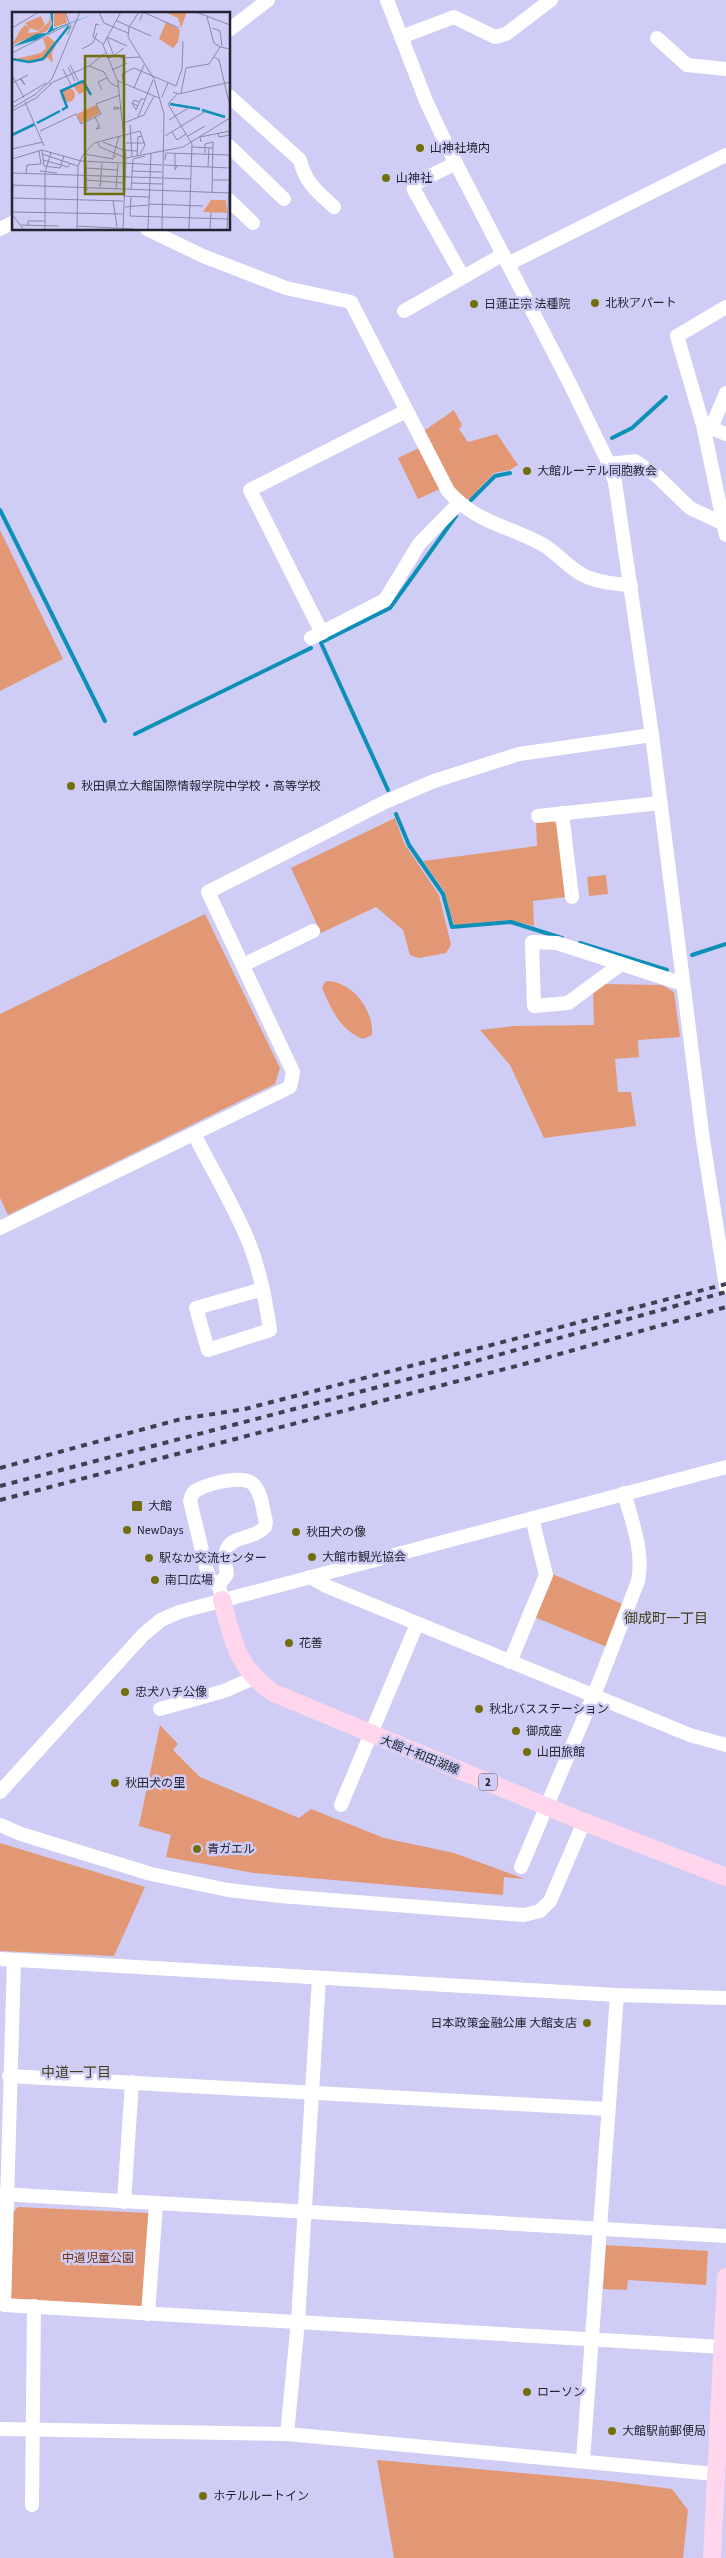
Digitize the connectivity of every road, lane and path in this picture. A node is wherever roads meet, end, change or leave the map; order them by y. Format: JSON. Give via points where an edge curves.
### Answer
{"nodes":[{"id":1,"x":268,"y":0,"type":"edge"},
{"id":2,"x":387,"y":0,"type":"edge"},
{"id":3,"x":546,"y":1,"type":"edge"},
{"id":4,"x":230,"y":29,"type":"edge"},
{"id":5,"x":401,"y":37,"type":"junction"},
{"id":6,"x":657,"y":38,"type":"dead end"},
{"id":7,"x":726,"y":70,"type":"edge"},
{"id":8,"x":230,"y":97,"type":"edge"},
{"id":9,"x":230,"y":147,"type":"edge"},
{"id":10,"x":726,"y":155,"type":"edge"},
{"id":11,"x":456,"y":163,"type":"junction"},
{"id":12,"x":284,"y":199,"type":"dead end"},
{"id":13,"x":230,"y":201,"type":"edge"},
{"id":14,"x":334,"y":207,"type":"dead end"},
{"id":15,"x":12,"y":223,"type":"edge"},
{"id":16,"x":253,"y":223,"type":"dead end"},
{"id":17,"x":0,"y":229,"type":"edge"},
{"id":18,"x":149,"y":230,"type":"edge"},
{"id":19,"x":505,"y":259,"type":"junction"},
{"id":20,"x":464,"y":277,"type":"junction"},
{"id":21,"x":726,"y":307,"type":"edge"},
{"id":22,"x":404,"y":311,"type":"dead end"},
{"id":23,"x":726,"y":393,"type":"edge"},
{"id":24,"x":406,"y":411,"type":"junction"},
{"id":25,"x":707,"y":426,"type":"junction"},
{"id":26,"x":726,"y":434,"type":"edge"},
{"id":27,"x":609,"y":464,"type":"junction"},
{"id":28,"x":459,"y":503,"type":"junction"},
{"id":29,"x":725,"y":528,"type":"edge"},
{"id":30,"x":631,"y":586,"type":"junction"},
{"id":31,"x":652,"y":735,"type":"junction"},
{"id":32,"x":660,"y":803,"type":"junction"},
{"id":33,"x":562,"y":813,"type":"junction"},
{"id":34,"x":538,"y":816,"type":"dead end"},
{"id":35,"x":572,"y":898,"type":"dead end"},
{"id":36,"x":313,"y":931,"type":"dead end"},
{"id":37,"x":621,"y":964,"type":"junction"},
{"id":38,"x":243,"y":965,"type":"junction"},
{"id":39,"x":683,"y":984,"type":"junction"},
{"id":40,"x":194,"y":1134,"type":"junction"},
{"id":41,"x":0,"y":1228,"type":"edge"},
{"id":42,"x":723,"y":1252,"type":"edge"},
{"id":43,"x":726,"y":1287,"type":"edge"},
{"id":44,"x":262,"y":1289,"type":"junction"},
{"id":45,"x":726,"y":1467,"type":"edge"},
{"id":46,"x":624,"y":1493,"type":"junction"},
{"id":47,"x":532,"y":1518,"type":"junction"},
{"id":48,"x":310,"y":1577,"type":"junction"},
{"id":49,"x":220,"y":1593,"type":"junction"},
{"id":50,"x":417,"y":1624,"type":"junction"},
{"id":51,"x":510,"y":1662,"type":"junction"},
{"id":52,"x":254,"y":1678,"type":"junction"},
{"id":53,"x":592,"y":1695,"type":"junction"},
{"id":54,"x":160,"y":1709,"type":"dead end"},
{"id":55,"x":371,"y":1735,"type":"junction"},
{"id":56,"x":726,"y":1745,"type":"edge"},
{"id":57,"x":0,"y":1792,"type":"edge"},
{"id":58,"x":341,"y":1805,"type":"dead end"},
{"id":59,"x":546,"y":1806,"type":"junction"},
{"id":60,"x":584,"y":1822,"type":"junction"},
{"id":61,"x":0,"y":1825,"type":"edge"},
{"id":62,"x":521,"y":1867,"type":"dead end"},
{"id":63,"x":726,"y":1877,"type":"edge"},
{"id":64,"x":7,"y":1959,"type":"edge"},
{"id":65,"x":319,"y":1978,"type":"junction"},
{"id":66,"x":617,"y":1995,"type":"junction"},
{"id":67,"x":726,"y":1998,"type":"edge"},
{"id":68,"x":9,"y":2076,"type":"junction"},
{"id":69,"x":132,"y":2082,"type":"junction"},
{"id":70,"x":313,"y":2091,"type":"junction"},
{"id":71,"x":607,"y":2109,"type":"junction"},
{"id":72,"x":3,"y":2194,"type":"edge"},
{"id":73,"x":124,"y":2202,"type":"junction"},
{"id":74,"x":156,"y":2204,"type":"junction"},
{"id":75,"x":304,"y":2213,"type":"junction"},
{"id":76,"x":599,"y":2229,"type":"junction"},
{"id":77,"x":726,"y":2236,"type":"edge"},
{"id":78,"x":726,"y":2277,"type":"edge"},
{"id":79,"x":34,"y":2306,"type":"junction"},
{"id":80,"x":148,"y":2314,"type":"junction"},
{"id":81,"x":298,"y":2321,"type":"junction"},
{"id":82,"x":592,"y":2340,"type":"junction"},
{"id":83,"x":722,"y":2347,"type":"junction"},
{"id":84,"x":0,"y":2429,"type":"edge"},
{"id":85,"x":32,"y":2429,"type":"junction"},
{"id":86,"x":287,"y":2434,"type":"junction"},
{"id":87,"x":583,"y":2460,"type":"junction"},
{"id":88,"x":720,"y":2474,"type":"edge"},
{"id":89,"x":32,"y":2505,"type":"dead end"},
{"id":90,"x":712,"y":2558,"type":"edge"}],
"edges":[{"from":1,"to":4,"type":"street"},
{"from":2,"to":5,"type":"street"},
{"from":3,"to":5,"type":"street","via":[[506,34],[495,37],[454,17]]},
{"from":5,"to":11,"type":"street","via":[[426,101]]},
{"from":6,"to":7,"type":"street","via":[[687,65]]},
{"from":8,"to":14,"type":"street","via":[[300,160],[311,187]]},
{"from":9,"to":12,"type":"street"},
{"from":10,"to":19,"type":"street"},
{"from":11,"to":19,"type":"street"},
{"from":11,"to":20,"type":"street","via":[[414,184],[414,190]]},
{"from":13,"to":16,"type":"street"},
{"from":15,"to":17,"type":"street"},
{"from":18,"to":24,"type":"street","via":[[203,256],[286,288],[351,302]]},
{"from":19,"to":20,"type":"street"},
{"from":19,"to":27,"type":"street"},
{"from":20,"to":22,"type":"street"},
{"from":21,"to":25,"type":"street","via":[[677,336]]},
{"from":23,"to":25,"type":"street"},
{"from":24,"to":28,"type":"street","via":[[448,491]]},
{"from":24,"to":28,"type":"street","via":[[250,490],[316,636],[385,600],[419,544]]},
{"from":25,"to":26,"type":"street"},
{"from":25,"to":29,"type":"street"},
{"from":27,"to":29,"type":"street","via":[[635,461],[657,476],[690,508]]},
{"from":27,"to":30,"type":"street","via":[[622,520]]},
{"from":28,"to":30,"type":"street","via":[[480,519],[541,544],[583,576]]},
{"from":30,"to":31,"type":"street"},
{"from":31,"to":32,"type":"street"},
{"from":31,"to":38,"type":"street","via":[[519,754],[434,780],[208,892]]},
{"from":32,"to":33,"type":"street"},
{"from":32,"to":39,"type":"street"},
{"from":33,"to":34,"type":"street"},
{"from":33,"to":35,"type":"street"},
{"from":36,"to":38,"type":"street"},
{"from":37,"to":37,"type":"street","via":[[557,943],[532,942],[534,1006],[568,1003]]},
{"from":37,"to":39,"type":"street"},
{"from":38,"to":40,"type":"street","via":[[293,1072],[290,1087]]},
{"from":39,"to":42,"type":"street","via":[[703,1140]]},
{"from":40,"to":41,"type":"street"},
{"from":40,"to":44,"type":"street","via":[[250,1246]]},
{"from":42,"to":43,"type":"street"},
{"from":44,"to":44,"type":"street","via":[[196,1308],[208,1350],[270,1330]]},
{"from":45,"to":46,"type":"street"},
{"from":46,"to":47,"type":"street"},
{"from":46,"to":53,"type":"street","via":[[639,1552],[640,1569],[632,1601]]},
{"from":47,"to":48,"type":"street"},
{"from":47,"to":51,"type":"street","via":[[546,1575]]},
{"from":48,"to":49,"type":"street"},
{"from":48,"to":50,"type":"street"},
{"from":49,"to":49,"type":"street","via":[[208,1579],[190,1501],[192,1494],[199,1489],[238,1478],[247,1480],[257,1490],[266,1522],[257,1532],[241,1537],[228,1548],[224,1561],[227,1574]]},
{"from":49,"to":52,"type":"main road","name":"大館十和田湖線","number":"2","via":[[238,1653]]},
{"from":49,"to":57,"type":"street","via":[[169,1615],[152,1627]]},
{"from":50,"to":51,"type":"street"},
{"from":50,"to":55,"type":"street"},
{"from":51,"to":53,"type":"street"},
{"from":52,"to":54,"type":"street","via":[[224,1691]]},
{"from":52,"to":55,"type":"main road","name":"大館十和田湖線","number":"2","via":[[286,1700]]},
{"from":53,"to":56,"type":"street","via":[[709,1742]]},
{"from":53,"to":59,"type":"street"},
{"from":55,"to":58,"type":"street"},
{"from":55,"to":59,"type":"main road","name":"大館十和田湖線","number":"2"},
{"from":59,"to":60,"type":"main road","name":"大館十和田湖線","number":"2"},
{"from":59,"to":62,"type":"street"},
{"from":60,"to":61,"type":"street","via":[[550,1901],[540,1911],[524,1915],[228,1890],[151,1874]]},
{"from":60,"to":63,"type":"main road","name":"大館十和田湖線","number":"2"},
{"from":64,"to":65,"type":"street"},
{"from":64,"to":68,"type":"street"},
{"from":65,"to":66,"type":"street"},
{"from":65,"to":70,"type":"street"},
{"from":66,"to":67,"type":"street"},
{"from":66,"to":71,"type":"street"},
{"from":68,"to":69,"type":"street"},
{"from":68,"to":72,"type":"street"},
{"from":69,"to":70,"type":"street"},
{"from":69,"to":73,"type":"street"},
{"from":70,"to":71,"type":"street"},
{"from":70,"to":75,"type":"street"},
{"from":71,"to":76,"type":"street"},
{"from":72,"to":73,"type":"street"},
{"from":72,"to":79,"type":"street","via":[[4,2305]]},
{"from":73,"to":74,"type":"street"},
{"from":74,"to":75,"type":"street"},
{"from":74,"to":80,"type":"street"},
{"from":75,"to":76,"type":"street"},
{"from":75,"to":81,"type":"street"},
{"from":76,"to":77,"type":"street"},
{"from":76,"to":82,"type":"street"},
{"from":78,"to":83,"type":"main road"},
{"from":79,"to":80,"type":"street"},
{"from":79,"to":85,"type":"street"},
{"from":80,"to":81,"type":"street"},
{"from":81,"to":82,"type":"street"},
{"from":81,"to":86,"type":"street"},
{"from":82,"to":83,"type":"street"},
{"from":82,"to":87,"type":"street"},
{"from":83,"to":88,"type":"main road"},
{"from":84,"to":85,"type":"street"},
{"from":85,"to":86,"type":"street"},
{"from":85,"to":89,"type":"street"},
{"from":86,"to":87,"type":"street"},
{"from":87,"to":88,"type":"street"},
{"from":88,"to":90,"type":"main road"}]}
